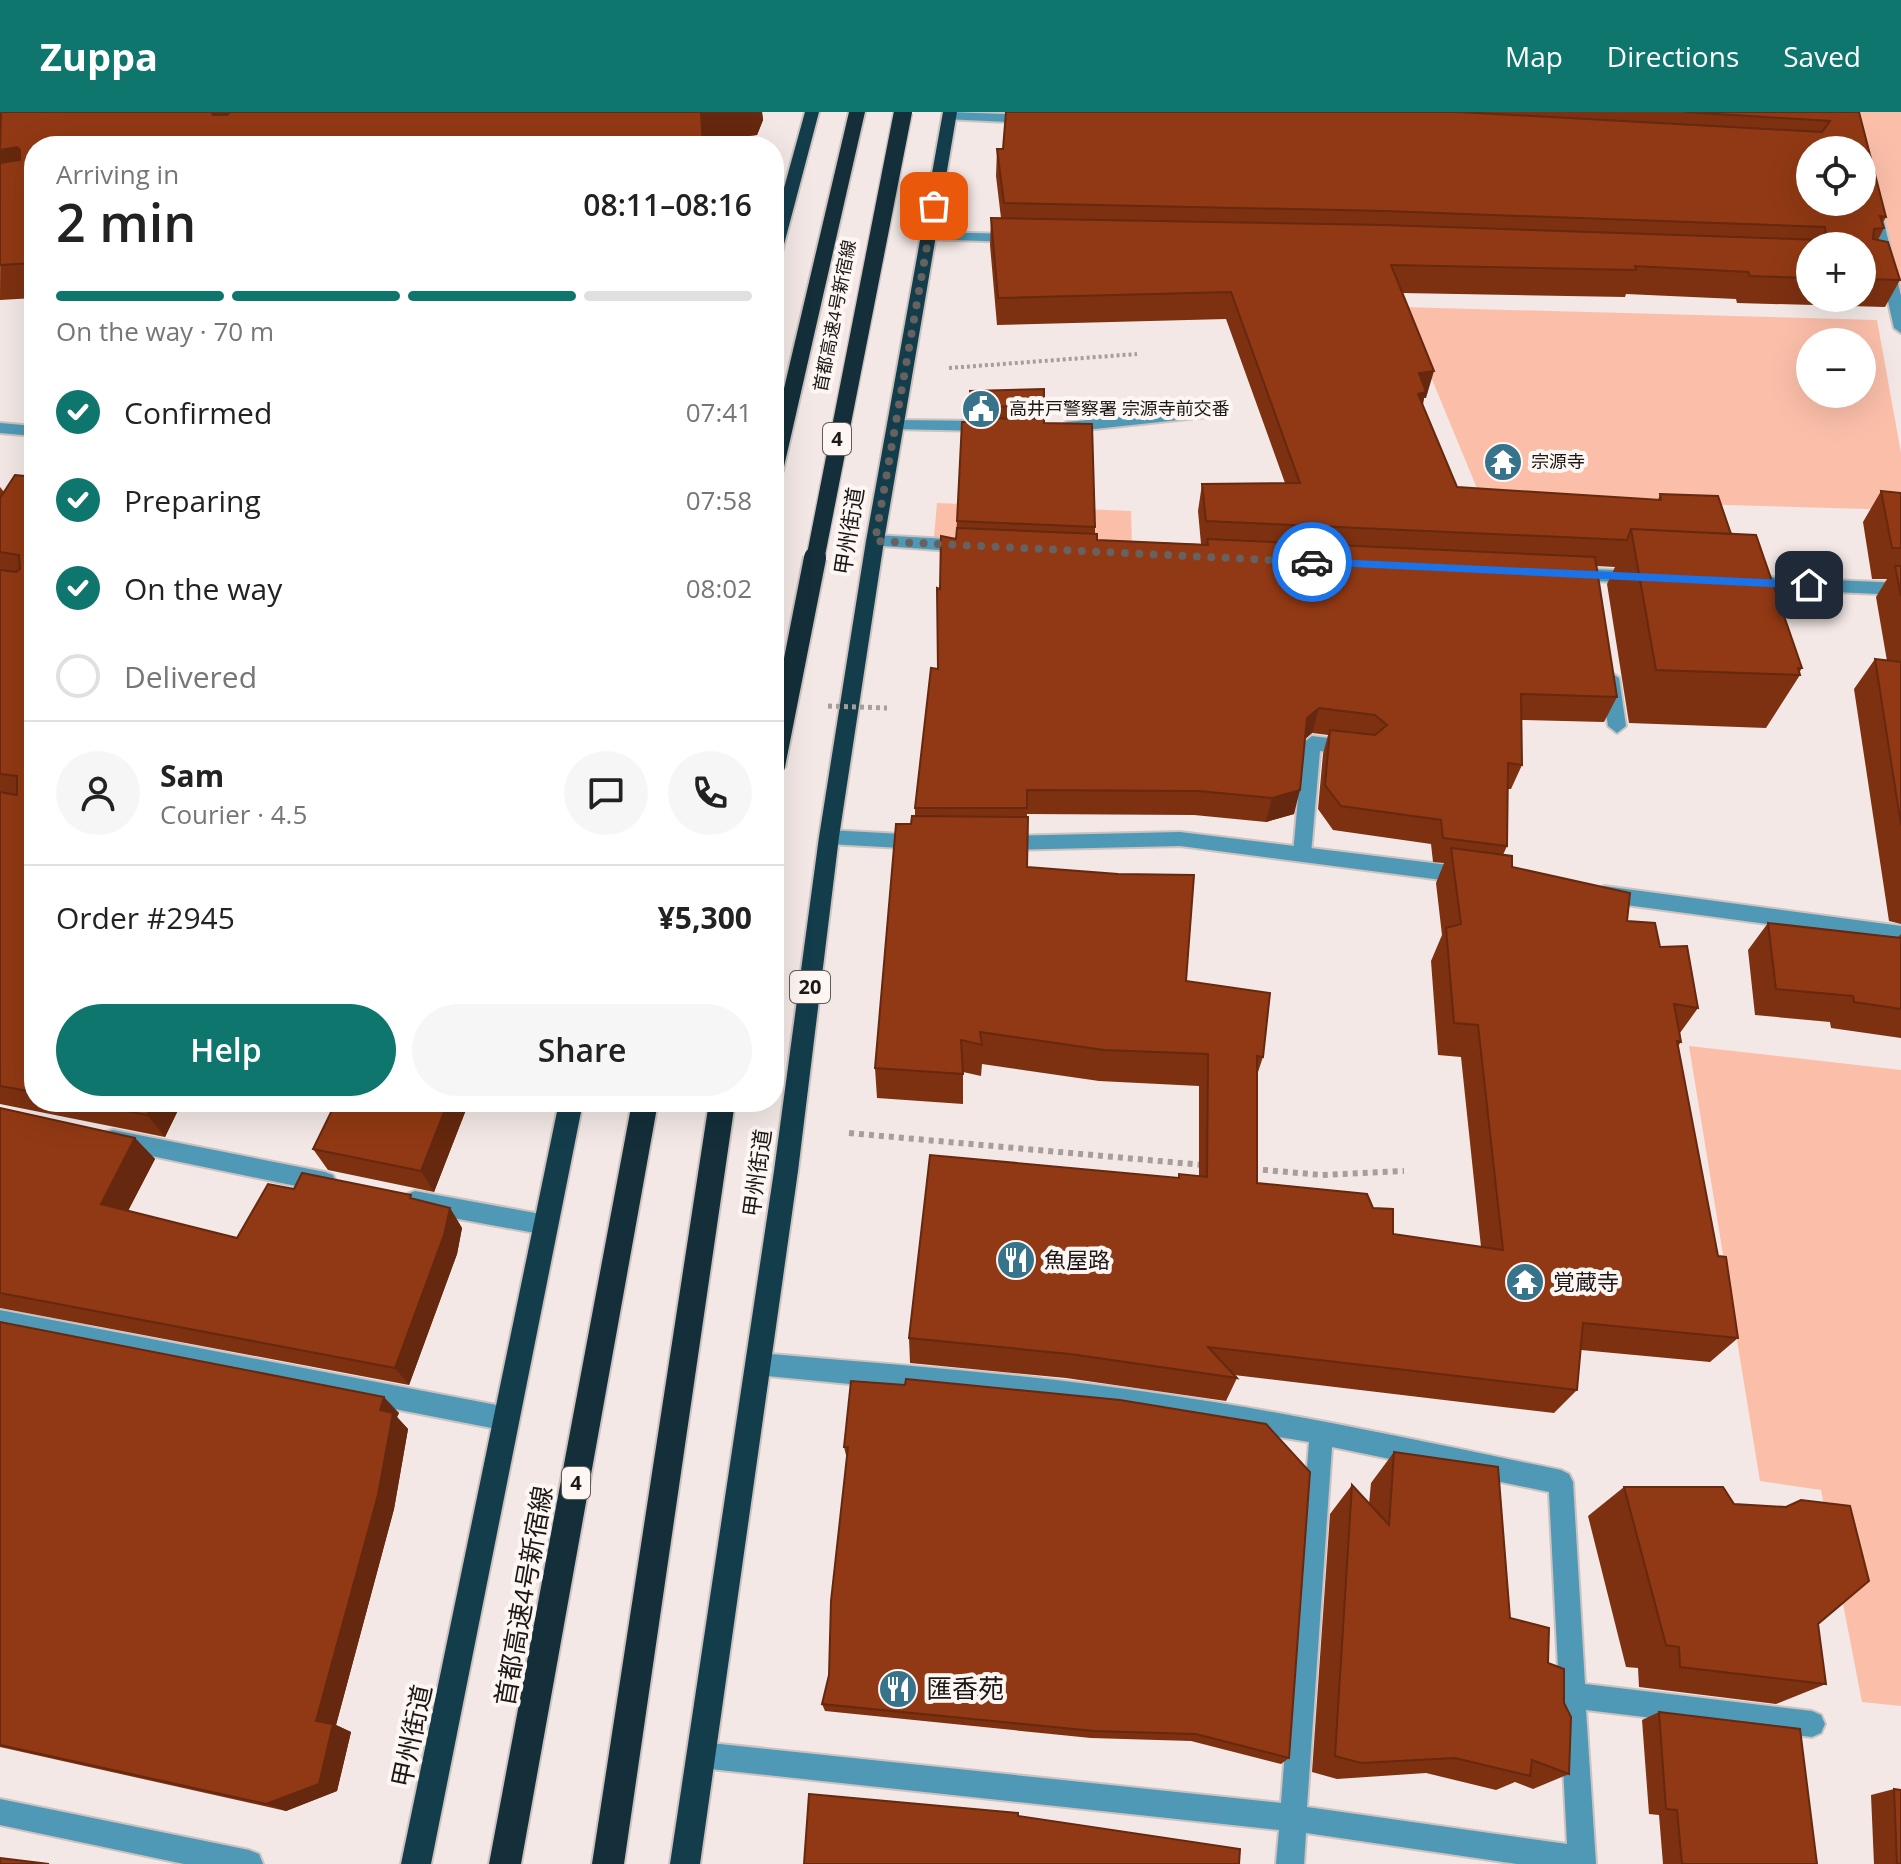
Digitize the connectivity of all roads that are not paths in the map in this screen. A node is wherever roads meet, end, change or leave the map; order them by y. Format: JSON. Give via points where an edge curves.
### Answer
{"nodes":[{"id":1,"x":812,"y":112,"type":"edge"},
{"id":2,"x":857,"y":112,"type":"edge"},
{"id":3,"x":903,"y":112,"type":"edge"},
{"id":4,"x":950,"y":114,"type":"edge"},
{"id":5,"x":1053,"y":119,"type":"edge"},
{"id":6,"x":784,"y":191,"type":"edge"},
{"id":7,"x":1873,"y":216,"type":"edge"},
{"id":8,"x":928,"y":236,"type":"junction"},
{"id":9,"x":1034,"y":238,"type":"edge"},
{"id":10,"x":1901,"y":328,"type":"edge"},
{"id":11,"x":1201,"y":414,"type":"dead end"},
{"id":12,"x":895,"y":425,"type":"junction"},
{"id":13,"x":1000,"y":426,"type":"edge"},
{"id":14,"x":1045,"y":427,"type":"edge"},
{"id":15,"x":0,"y":428,"type":"edge"},
{"id":16,"x":784,"y":428,"type":"edge"},
{"id":17,"x":24,"y":430,"type":"edge"},
{"id":18,"x":875,"y":541,"type":"junction"},
{"id":19,"x":981,"y":547,"type":"edge"},
{"id":20,"x":1562,"y":573,"type":"edge"},
{"id":21,"x":1655,"y":578,"type":"edge"},
{"id":22,"x":1732,"y":581,"type":"edge"},
{"id":23,"x":1901,"y":589,"type":"edge"},
{"id":24,"x":1608,"y":665,"type":"edge"},
{"id":25,"x":784,"y":715,"type":"edge"},
{"id":26,"x":1617,"y":726,"type":"edge"},
{"id":27,"x":1367,"y":750,"type":"edge"},
{"id":28,"x":829,"y":837,"type":"junction"},
{"id":29,"x":941,"y":843,"type":"edge"},
{"id":30,"x":989,"y":843,"type":"edge"},
{"id":31,"x":1302,"y":854,"type":"junction"},
{"id":32,"x":1491,"y":879,"type":"edge"},
{"id":33,"x":1585,"y":892,"type":"edge"},
{"id":34,"x":1901,"y":934,"type":"edge"},
{"id":35,"x":569,"y":1112,"type":"edge"},
{"id":36,"x":643,"y":1112,"type":"edge"},
{"id":37,"x":721,"y":1112,"type":"edge"},
{"id":38,"x":96,"y":1135,"type":"edge"},
{"id":39,"x":341,"y":1185,"type":"edge"},
{"id":40,"x":387,"y":1195,"type":"edge"},
{"id":41,"x":546,"y":1225,"type":"junction"},
{"id":42,"x":0,"y":1321,"type":"edge"},
{"id":43,"x":758,"y":1364,"type":"junction"},
{"id":44,"x":507,"y":1419,"type":"junction"},
{"id":45,"x":1321,"y":1433,"type":"junction"},
{"id":46,"x":1574,"y":1696,"type":"junction"},
{"id":47,"x":1812,"y":1724,"type":"edge"},
{"id":48,"x":701,"y":1755,"type":"junction"},
{"id":49,"x":0,"y":1812,"type":"edge"},
{"id":50,"x":1294,"y":1818,"type":"junction"},
{"id":51,"x":1582,"y":1862,"type":"edge"},
{"id":52,"x":249,"y":1864,"type":"edge"},
{"id":53,"x":416,"y":1864,"type":"edge"},
{"id":54,"x":505,"y":1864,"type":"edge"},
{"id":55,"x":608,"y":1864,"type":"edge"},
{"id":56,"x":685,"y":1864,"type":"edge"},
{"id":57,"x":1290,"y":1864,"type":"edge"}],
"edges":[{"from":1,"to":6,"type":"highway"},
{"from":2,"to":16,"type":"highway","name":"首都高速4号新宿線"},
{"from":3,"to":25,"type":"highway","name":"首都高速4号新宿線","number":"4","bridge":true},
{"from":4,"to":5,"type":"street"},
{"from":4,"to":8,"type":"highway","name":"甲州街道","number":"20"},
{"from":7,"to":10,"type":"street"},
{"from":8,"to":9,"type":"street"},
{"from":8,"to":12,"type":"highway","name":"甲州街道","number":"20"},
{"from":11,"to":14,"type":"street"},
{"from":12,"to":13,"type":"street"},
{"from":12,"to":18,"type":"highway","name":"甲州街道","number":"20"},
{"from":15,"to":17,"type":"street"},
{"from":18,"to":19,"type":"street"},
{"from":18,"to":28,"type":"highway","name":"甲州街道","number":"20"},
{"from":20,"to":21,"type":"street","via":[[1595,582]]},
{"from":22,"to":23,"type":"street"},
{"from":24,"to":26,"type":"street"},
{"from":27,"to":31,"type":"street","via":[[1312,743]]},
{"from":28,"to":29,"type":"street"},
{"from":28,"to":43,"type":"highway","name":"甲州街道","number":"20"},
{"from":30,"to":31,"type":"street","via":[[1180,839]]},
{"from":31,"to":32,"type":"street"},
{"from":33,"to":34,"type":"street"},
{"from":35,"to":41,"type":"highway","name":"甲州街道"},
{"from":36,"to":54,"type":"highway","name":"首都高速4号新宿線","number":"4"},
{"from":37,"to":55,"type":"highway"},
{"from":38,"to":39,"type":"street"},
{"from":40,"to":41,"type":"street"},
{"from":41,"to":44,"type":"highway","name":"甲州街道"},
{"from":42,"to":44,"type":"street"},
{"from":43,"to":45,"type":"street","via":[[1167,1406]]},
{"from":43,"to":48,"type":"highway","name":"甲州街道","number":"20"},
{"from":44,"to":53,"type":"highway","name":"甲州街道"},
{"from":45,"to":46,"type":"street","via":[[1561,1482]]},
{"from":45,"to":50,"type":"street"},
{"from":46,"to":47,"type":"street"},
{"from":46,"to":51,"type":"street"},
{"from":48,"to":50,"type":"street"},
{"from":48,"to":56,"type":"highway","name":"甲州街道","number":"20"},
{"from":49,"to":52,"type":"street"},
{"from":50,"to":51,"type":"street"},
{"from":50,"to":57,"type":"street"}]}
